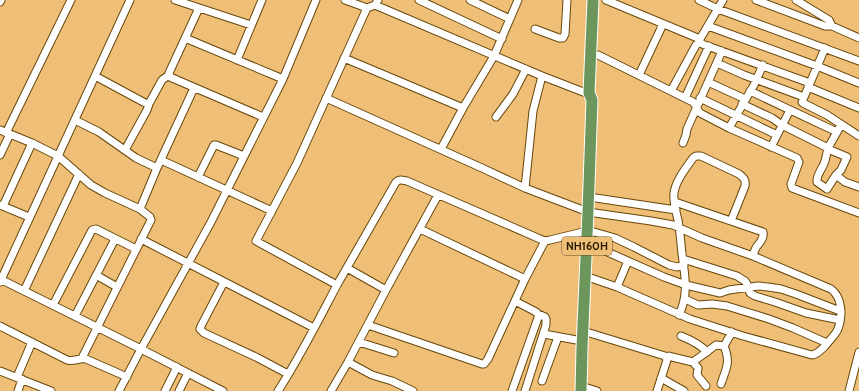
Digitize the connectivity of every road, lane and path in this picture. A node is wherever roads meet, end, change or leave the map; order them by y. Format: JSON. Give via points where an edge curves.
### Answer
{"nodes":[{"id":1,"x":71,"y":0,"type":"edge"},
{"id":2,"x":130,"y":0,"type":"edge"},
{"id":3,"x":175,"y":0,"type":"edge"},
{"id":4,"x":262,"y":0,"type":"edge"},
{"id":5,"x":316,"y":0,"type":"edge"},
{"id":6,"x":345,"y":0,"type":"edge"},
{"id":7,"x":419,"y":0,"type":"edge"},
{"id":8,"x":470,"y":0,"type":"edge"},
{"id":9,"x":518,"y":0,"type":"edge"},
{"id":10,"x":567,"y":0,"type":"edge"},
{"id":11,"x":593,"y":0,"type":"edge"},
{"id":12,"x":601,"y":0,"type":"edge"},
{"id":13,"x":606,"y":0,"type":"edge"},
{"id":14,"x":698,"y":0,"type":"edge"},
{"id":15,"x":723,"y":0,"type":"edge"},
{"id":16,"x":756,"y":0,"type":"edge"},
{"id":17,"x":796,"y":0,"type":"edge"},
{"id":18,"x":377,"y":3,"type":"edge"},
{"id":19,"x":199,"y":8,"type":"junction"},
{"id":20,"x":367,"y":8,"type":"junction"},
{"id":21,"x":718,"y":9,"type":"junction"},
{"id":22,"x":510,"y":19,"type":"junction"},
{"id":23,"x":663,"y":24,"type":"junction"},
{"id":24,"x":251,"y":25,"type":"junction"},
{"id":25,"x":708,"y":26,"type":"junction"},
{"id":26,"x":832,"y":26,"type":"junction"},
{"id":27,"x":535,"y":29,"type":"dead end"},
{"id":28,"x":185,"y":38,"type":"junction"},
{"id":29,"x":859,"y":38,"type":"edge"},
{"id":30,"x":502,"y":39,"type":"junction"},
{"id":31,"x":700,"y":40,"type":"junction"},
{"id":32,"x":709,"y":46,"type":"junction"},
{"id":33,"x":825,"y":48,"type":"junction"},
{"id":34,"x":722,"y":51,"type":"junction"},
{"id":35,"x":594,"y":54,"type":"junction"},
{"id":36,"x":494,"y":56,"type":"junction"},
{"id":37,"x":344,"y":58,"type":"junction"},
{"id":38,"x":236,"y":60,"type":"junction"},
{"id":39,"x":859,"y":61,"type":"edge"},
{"id":40,"x":717,"y":63,"type":"junction"},
{"id":41,"x":762,"y":65,"type":"junction"},
{"id":42,"x":817,"y":66,"type":"junction"},
{"id":43,"x":526,"y":69,"type":"junction"},
{"id":44,"x":169,"y":75,"type":"junction"},
{"id":45,"x":639,"y":75,"type":"junction"},
{"id":46,"x":95,"y":76,"type":"junction"},
{"id":47,"x":542,"y":76,"type":"junction"},
{"id":48,"x":283,"y":79,"type":"junction"},
{"id":49,"x":756,"y":79,"type":"junction"},
{"id":50,"x":708,"y":82,"type":"junction"},
{"id":51,"x":859,"y":83,"type":"edge"},
{"id":52,"x":809,"y":85,"type":"junction"},
{"id":53,"x":194,"y":88,"type":"junction"},
{"id":54,"x":671,"y":91,"type":"junction"},
{"id":55,"x":750,"y":91,"type":"junction"},
{"id":56,"x":592,"y":97,"type":"junction"},
{"id":57,"x":804,"y":97,"type":"junction"},
{"id":58,"x":326,"y":98,"type":"junction"},
{"id":59,"x":685,"y":98,"type":"junction"},
{"id":60,"x":700,"y":98,"type":"junction"},
{"id":61,"x":744,"y":101,"type":"junction"},
{"id":62,"x":149,"y":104,"type":"junction"},
{"id":63,"x":697,"y":106,"type":"junction"},
{"id":64,"x":463,"y":108,"type":"junction"},
{"id":65,"x":859,"y":108,"type":"edge"},
{"id":66,"x":790,"y":110,"type":"junction"},
{"id":67,"x":736,"y":115,"type":"junction"},
{"id":68,"x":496,"y":116,"type":"dead end"},
{"id":69,"x":263,"y":117,"type":"junction"},
{"id":70,"x":75,"y":120,"type":"junction"},
{"id":71,"x":782,"y":125,"type":"junction"},
{"id":72,"x":842,"y":125,"type":"junction"},
{"id":73,"x":729,"y":128,"type":"junction"},
{"id":74,"x":6,"y":132,"type":"edge"},
{"id":75,"x":837,"y":132,"type":"junction"},
{"id":76,"x":777,"y":135,"type":"junction"},
{"id":77,"x":859,"y":136,"type":"edge"},
{"id":78,"x":32,"y":143,"type":"junction"},
{"id":79,"x":683,"y":143,"type":"dead end"},
{"id":80,"x":771,"y":147,"type":"junction"},
{"id":81,"x":828,"y":148,"type":"junction"},
{"id":82,"x":126,"y":150,"type":"junction"},
{"id":83,"x":441,"y":150,"type":"junction"},
{"id":84,"x":0,"y":155,"type":"edge"},
{"id":85,"x":58,"y":156,"type":"junction"},
{"id":86,"x":244,"y":156,"type":"junction"},
{"id":87,"x":161,"y":160,"type":"junction"},
{"id":88,"x":157,"y":168,"type":"junction"},
{"id":89,"x":79,"y":174,"type":"junction"},
{"id":90,"x":836,"y":175,"type":"junction"},
{"id":91,"x":198,"y":177,"type":"junction"},
{"id":92,"x":859,"y":187,"type":"edge"},
{"id":93,"x":525,"y":188,"type":"junction"},
{"id":94,"x":227,"y":190,"type":"junction"},
{"id":95,"x":438,"y":195,"type":"junction"},
{"id":96,"x":589,"y":197,"type":"junction"},
{"id":97,"x":675,"y":202,"type":"junction"},
{"id":98,"x":2,"y":206,"type":"edge"},
{"id":99,"x":140,"y":209,"type":"junction"},
{"id":100,"x":676,"y":210,"type":"junction"},
{"id":101,"x":272,"y":211,"type":"junction"},
{"id":102,"x":588,"y":212,"type":"junction"},
{"id":103,"x":859,"y":213,"type":"edge"},
{"id":104,"x":29,"y":217,"type":"junction"},
{"id":105,"x":731,"y":221,"type":"junction"},
{"id":106,"x":679,"y":228,"type":"junction"},
{"id":107,"x":420,"y":229,"type":"junction"},
{"id":108,"x":587,"y":231,"type":"junction"},
{"id":109,"x":115,"y":239,"type":"junction"},
{"id":110,"x":141,"y":240,"type":"junction"},
{"id":111,"x":545,"y":241,"type":"junction"},
{"id":112,"x":587,"y":243,"type":"junction"},
{"id":113,"x":136,"y":249,"type":"junction"},
{"id":114,"x":753,"y":256,"type":"junction"},
{"id":115,"x":628,"y":261,"type":"junction"},
{"id":116,"x":683,"y":262,"type":"junction"},
{"id":117,"x":188,"y":263,"type":"junction"},
{"id":118,"x":347,"y":268,"type":"junction"},
{"id":119,"x":96,"y":275,"type":"junction"},
{"id":120,"x":585,"y":276,"type":"junction"},
{"id":121,"x":525,"y":279,"type":"junction"},
{"id":122,"x":0,"y":280,"type":"edge"},
{"id":123,"x":224,"y":282,"type":"junction"},
{"id":124,"x":337,"y":285,"type":"junction"},
{"id":125,"x":686,"y":285,"type":"junction"},
{"id":126,"x":117,"y":287,"type":"junction"},
{"id":127,"x":617,"y":287,"type":"junction"},
{"id":128,"x":748,"y":287,"type":"junction"},
{"id":129,"x":386,"y":290,"type":"junction"},
{"id":130,"x":24,"y":291,"type":"junction"},
{"id":131,"x":722,"y":293,"type":"junction"},
{"id":132,"x":685,"y":300,"type":"junction"},
{"id":133,"x":515,"y":301,"type":"junction"},
{"id":134,"x":53,"y":305,"type":"junction"},
{"id":135,"x":724,"y":306,"type":"junction"},
{"id":136,"x":840,"y":311,"type":"junction"},
{"id":137,"x":538,"y":314,"type":"junction"},
{"id":138,"x":679,"y":315,"type":"junction"},
{"id":139,"x":75,"y":316,"type":"junction"},
{"id":140,"x":840,"y":320,"type":"junction"},
{"id":141,"x":368,"y":325,"type":"junction"},
{"id":142,"x":0,"y":326,"type":"edge"},
{"id":143,"x":97,"y":327,"type":"junction"},
{"id":144,"x":314,"y":328,"type":"junction"},
{"id":145,"x":732,"y":332,"type":"junction"},
{"id":146,"x":544,"y":334,"type":"junction"},
{"id":147,"x":582,"y":336,"type":"junction"},
{"id":148,"x":681,"y":336,"type":"dead end"},
{"id":149,"x":558,"y":337,"type":"junction"},
{"id":150,"x":32,"y":342,"type":"junction"},
{"id":151,"x":359,"y":342,"type":"junction"},
{"id":152,"x":827,"y":343,"type":"junction"},
{"id":153,"x":724,"y":346,"type":"junction"},
{"id":154,"x":141,"y":349,"type":"junction"},
{"id":155,"x":707,"y":352,"type":"junction"},
{"id":156,"x":859,"y":352,"type":"edge"},
{"id":157,"x":394,"y":353,"type":"dead end"},
{"id":158,"x":82,"y":358,"type":"junction"},
{"id":159,"x":666,"y":358,"type":"junction"},
{"id":160,"x":348,"y":362,"type":"junction"},
{"id":161,"x":693,"y":362,"type":"junction"},
{"id":162,"x":177,"y":367,"type":"junction"},
{"id":163,"x":0,"y":371,"type":"edge"},
{"id":164,"x":188,"y":373,"type":"junction"},
{"id":165,"x":288,"y":374,"type":"junction"},
{"id":166,"x":127,"y":377,"type":"junction"},
{"id":167,"x":20,"y":378,"type":"junction"},
{"id":168,"x":661,"y":378,"type":"junction"},
{"id":169,"x":542,"y":381,"type":"dead end"},
{"id":170,"x":721,"y":384,"type":"dead end"},
{"id":171,"x":706,"y":386,"type":"dead end"},
{"id":172,"x":581,"y":389,"type":"edge"},
{"id":173,"x":18,"y":391,"type":"edge"},
{"id":174,"x":51,"y":391,"type":"edge"},
{"id":175,"x":120,"y":391,"type":"edge"},
{"id":176,"x":165,"y":391,"type":"edge"},
{"id":177,"x":179,"y":391,"type":"edge"},
{"id":178,"x":223,"y":391,"type":"edge"},
{"id":179,"x":278,"y":391,"type":"edge"},
{"id":180,"x":331,"y":391,"type":"edge"},
{"id":181,"x":413,"y":391,"type":"edge"},
{"id":182,"x":512,"y":391,"type":"edge"},
{"id":183,"x":525,"y":391,"type":"edge"},
{"id":184,"x":597,"y":391,"type":"edge"},
{"id":185,"x":657,"y":391,"type":"edge"},
{"id":186,"x":684,"y":391,"type":"edge"},
{"id":187,"x":849,"y":391,"type":"edge"}],
"edges":[{"from":1,"to":74,"type":"street"},
{"from":2,"to":46,"type":"street"},
{"from":3,"to":19,"type":"street"},
{"from":4,"to":24,"type":"street"},
{"from":5,"to":48,"type":"street"},
{"from":6,"to":20,"type":"street"},
{"from":7,"to":30,"type":"street"},
{"from":8,"to":22,"type":"street"},
{"from":9,"to":22,"type":"street"},
{"from":10,"to":27,"type":"street","via":[[563,38]]},
{"from":11,"to":35,"type":"highway","number":"NH160H"},
{"from":12,"to":35,"type":"highway","number":"NH160H"},
{"from":13,"to":23,"type":"street"},
{"from":14,"to":21,"type":"street"},
{"from":15,"to":21,"type":"street"},
{"from":16,"to":26,"type":"street","via":[[825,26]]},
{"from":17,"to":26,"type":"street","via":[[829,20]]},
{"from":18,"to":20,"type":"street"},
{"from":18,"to":36,"type":"street"},
{"from":19,"to":24,"type":"street"},
{"from":19,"to":28,"type":"street"},
{"from":20,"to":37,"type":"street"},
{"from":21,"to":25,"type":"street"},
{"from":21,"to":33,"type":"street"},
{"from":22,"to":30,"type":"street"},
{"from":23,"to":31,"type":"street"},
{"from":23,"to":45,"type":"street"},
{"from":24,"to":38,"type":"street"},
{"from":25,"to":31,"type":"street"},
{"from":25,"to":42,"type":"street"},
{"from":26,"to":29,"type":"street"},
{"from":28,"to":38,"type":"street"},
{"from":28,"to":44,"type":"street"},
{"from":30,"to":36,"type":"street"},
{"from":31,"to":32,"type":"street","via":[[702,44]]},
{"from":31,"to":54,"type":"street"},
{"from":32,"to":34,"type":"street"},
{"from":32,"to":59,"type":"street"},
{"from":33,"to":39,"type":"street"},
{"from":33,"to":42,"type":"street"},
{"from":34,"to":40,"type":"street"},
{"from":34,"to":41,"type":"street"},
{"from":35,"to":45,"type":"street"},
{"from":35,"to":56,"type":"highway","number":"NH160H"},
{"from":36,"to":43,"type":"street"},
{"from":36,"to":64,"type":"street"},
{"from":37,"to":58,"type":"street"},
{"from":37,"to":64,"type":"street"},
{"from":38,"to":48,"type":"street"},
{"from":40,"to":49,"type":"street"},
{"from":40,"to":50,"type":"street"},
{"from":41,"to":49,"type":"street"},
{"from":41,"to":52,"type":"street"},
{"from":42,"to":51,"type":"street"},
{"from":42,"to":52,"type":"street"},
{"from":43,"to":47,"type":"street"},
{"from":43,"to":68,"type":"street","via":[[513,94]]},
{"from":44,"to":53,"type":"street"},
{"from":44,"to":62,"type":"street","via":[[162,80]]},
{"from":45,"to":54,"type":"street"},
{"from":46,"to":62,"type":"street"},
{"from":46,"to":70,"type":"street"},
{"from":47,"to":56,"type":"street"},
{"from":47,"to":93,"type":"street","via":[[533,111]]},
{"from":48,"to":69,"type":"street"},
{"from":49,"to":55,"type":"street"},
{"from":49,"to":57,"type":"street"},
{"from":50,"to":60,"type":"street"},
{"from":50,"to":61,"type":"street"},
{"from":52,"to":57,"type":"street"},
{"from":52,"to":65,"type":"street"},
{"from":53,"to":69,"type":"street"},
{"from":53,"to":87,"type":"street"},
{"from":54,"to":59,"type":"street"},
{"from":55,"to":61,"type":"street"},
{"from":55,"to":66,"type":"street"},
{"from":56,"to":96,"type":"highway","number":"NH160H"},
{"from":57,"to":72,"type":"street","via":[[803,103]]},
{"from":58,"to":83,"type":"street"},
{"from":58,"to":101,"type":"street"},
{"from":59,"to":63,"type":"street"},
{"from":60,"to":63,"type":"street"},
{"from":60,"to":67,"type":"street"},
{"from":61,"to":67,"type":"street"},
{"from":61,"to":71,"type":"street"},
{"from":62,"to":82,"type":"street"},
{"from":63,"to":73,"type":"street","via":[[700,113]]},
{"from":63,"to":79,"type":"street"},
{"from":64,"to":83,"type":"street"},
{"from":66,"to":71,"type":"street"},
{"from":66,"to":75,"type":"street"},
{"from":67,"to":73,"type":"street"},
{"from":67,"to":76,"type":"street"},
{"from":69,"to":86,"type":"street"},
{"from":70,"to":82,"type":"street"},
{"from":70,"to":85,"type":"street"},
{"from":71,"to":76,"type":"street"},
{"from":71,"to":81,"type":"street"},
{"from":72,"to":75,"type":"street"},
{"from":72,"to":77,"type":"street"},
{"from":73,"to":80,"type":"street"},
{"from":74,"to":78,"type":"street"},
{"from":74,"to":84,"type":"street"},
{"from":75,"to":81,"type":"street"},
{"from":76,"to":80,"type":"street"},
{"from":78,"to":85,"type":"street"},
{"from":78,"to":98,"type":"street"},
{"from":80,"to":103,"type":"street","via":[[799,160],[792,188]]},
{"from":81,"to":90,"type":"street","via":[[847,157]]},
{"from":81,"to":90,"type":"street","via":[[816,181],[828,189]]},
{"from":82,"to":88,"type":"street"},
{"from":83,"to":93,"type":"street"},
{"from":85,"to":89,"type":"street"},
{"from":85,"to":104,"type":"street"},
{"from":86,"to":91,"type":"street","via":[[214,145]]},
{"from":86,"to":94,"type":"street"},
{"from":87,"to":88,"type":"street"},
{"from":87,"to":91,"type":"street"},
{"from":88,"to":99,"type":"street"},
{"from":89,"to":99,"type":"street","via":[[91,185]]},
{"from":89,"to":130,"type":"street"},
{"from":90,"to":92,"type":"street","via":[[845,182]]},
{"from":91,"to":94,"type":"street"},
{"from":93,"to":102,"type":"street"},
{"from":94,"to":101,"type":"street"},
{"from":94,"to":117,"type":"street"},
{"from":95,"to":107,"type":"street"},
{"from":95,"to":111,"type":"street"},
{"from":95,"to":118,"type":"street","via":[[407,181],[396,182]]},
{"from":96,"to":100,"type":"street"},
{"from":96,"to":102,"type":"highway","number":"NH160H"},
{"from":97,"to":100,"type":"street"},
{"from":97,"to":105,"type":"street"},
{"from":97,"to":105,"type":"street","via":[[674,192],[678,180],[693,158],[701,156],[739,174],[746,182]]},
{"from":98,"to":104,"type":"street"},
{"from":99,"to":110,"type":"street","via":[[151,218]]},
{"from":100,"to":106,"type":"street"},
{"from":101,"to":124,"type":"street","via":[[256,241]]},
{"from":102,"to":106,"type":"street","via":[[651,221]]},
{"from":102,"to":108,"type":"highway","number":"NH160H"},
{"from":104,"to":122,"type":"street"},
{"from":105,"to":114,"type":"street","via":[[763,232],[763,238]]},
{"from":106,"to":114,"type":"street"},
{"from":106,"to":116,"type":"street"},
{"from":107,"to":121,"type":"street"},
{"from":107,"to":129,"type":"street"},
{"from":108,"to":111,"type":"street"},
{"from":108,"to":112,"type":"highway","number":"NH160H"},
{"from":108,"to":116,"type":"street","via":[[616,238],[669,265],[677,267]]},
{"from":109,"to":113,"type":"street"},
{"from":109,"to":119,"type":"street"},
{"from":109,"to":134,"type":"street","via":[[96,229],[92,230]]},
{"from":110,"to":113,"type":"street"},
{"from":110,"to":117,"type":"street"},
{"from":111,"to":121,"type":"street"},
{"from":112,"to":115,"type":"street"},
{"from":112,"to":120,"type":"highway","number":"NH160H"},
{"from":113,"to":126,"type":"street"},
{"from":114,"to":136,"type":"street","via":[[831,289],[839,301]]},
{"from":115,"to":125,"type":"street"},
{"from":115,"to":127,"type":"street"},
{"from":116,"to":125,"type":"street"},
{"from":116,"to":128,"type":"street","via":[[737,276],[745,281]]},
{"from":117,"to":123,"type":"street"},
{"from":117,"to":154,"type":"street"},
{"from":118,"to":124,"type":"street"},
{"from":118,"to":129,"type":"street"},
{"from":119,"to":126,"type":"street"},
{"from":119,"to":139,"type":"street"},
{"from":120,"to":127,"type":"street"},
{"from":120,"to":147,"type":"highway","number":"NH160H"},
{"from":121,"to":133,"type":"street"},
{"from":122,"to":130,"type":"street"},
{"from":123,"to":144,"type":"street"},
{"from":123,"to":165,"type":"street","via":[[200,329]]},
{"from":124,"to":144,"type":"street"},
{"from":125,"to":131,"type":"street"},
{"from":125,"to":132,"type":"street"},
{"from":126,"to":143,"type":"street"},
{"from":127,"to":138,"type":"street"},
{"from":128,"to":131,"type":"street"},
{"from":128,"to":136,"type":"street","via":[[781,289]]},
{"from":128,"to":140,"type":"street","via":[[750,293],[755,296],[806,313]]},
{"from":129,"to":141,"type":"street"},
{"from":130,"to":134,"type":"street"},
{"from":131,"to":135,"type":"street"},
{"from":132,"to":135,"type":"street","via":[[698,305]]},
{"from":132,"to":138,"type":"street"},
{"from":133,"to":137,"type":"street"},
{"from":133,"to":141,"type":"street","via":[[484,364]]},
{"from":134,"to":139,"type":"street"},
{"from":135,"to":152,"type":"street","via":[[778,322]]},
{"from":136,"to":140,"type":"street"},
{"from":137,"to":146,"type":"street","via":[[545,316],[546,319]]},
{"from":137,"to":182,"type":"street"},
{"from":138,"to":145,"type":"street"},
{"from":139,"to":143,"type":"street"},
{"from":140,"to":152,"type":"street","via":[[836,332]]},
{"from":141,"to":151,"type":"street"},
{"from":142,"to":150,"type":"street"},
{"from":143,"to":154,"type":"street"},
{"from":143,"to":158,"type":"street"},
{"from":144,"to":165,"type":"street"},
{"from":145,"to":152,"type":"street","via":[[812,355]]},
{"from":145,"to":153,"type":"street"},
{"from":146,"to":149,"type":"street"},
{"from":146,"to":183,"type":"street"},
{"from":147,"to":149,"type":"street"},
{"from":147,"to":159,"type":"street"},
{"from":147,"to":172,"type":"highway","number":"NH160H"},
{"from":148,"to":155,"type":"street","via":[[695,342]]},
{"from":149,"to":169,"type":"street"},
{"from":150,"to":158,"type":"street","via":[[70,361]]},
{"from":150,"to":167,"type":"street"},
{"from":151,"to":157,"type":"street"},
{"from":151,"to":160,"type":"street"},
{"from":153,"to":155,"type":"street","via":[[716,345]]},
{"from":153,"to":170,"type":"street","via":[[728,362]]},
{"from":154,"to":162,"type":"street"},
{"from":154,"to":166,"type":"street"},
{"from":155,"to":161,"type":"street"},
{"from":156,"to":187,"type":"street"},
{"from":158,"to":166,"type":"street"},
{"from":159,"to":161,"type":"street","via":[[670,356]]},
{"from":159,"to":168,"type":"street"},
{"from":160,"to":180,"type":"street"},
{"from":160,"to":181,"type":"street","via":[[372,375]]},
{"from":161,"to":171,"type":"street","via":[[698,368],[697,375]]},
{"from":162,"to":164,"type":"street"},
{"from":162,"to":176,"type":"street"},
{"from":163,"to":167,"type":"street"},
{"from":164,"to":177,"type":"street"},
{"from":164,"to":178,"type":"street"},
{"from":165,"to":179,"type":"street"},
{"from":166,"to":175,"type":"street"},
{"from":167,"to":173,"type":"street"},
{"from":167,"to":174,"type":"street"},
{"from":168,"to":185,"type":"street"},
{"from":168,"to":186,"type":"street"},
{"from":172,"to":184,"type":"street"}]}
